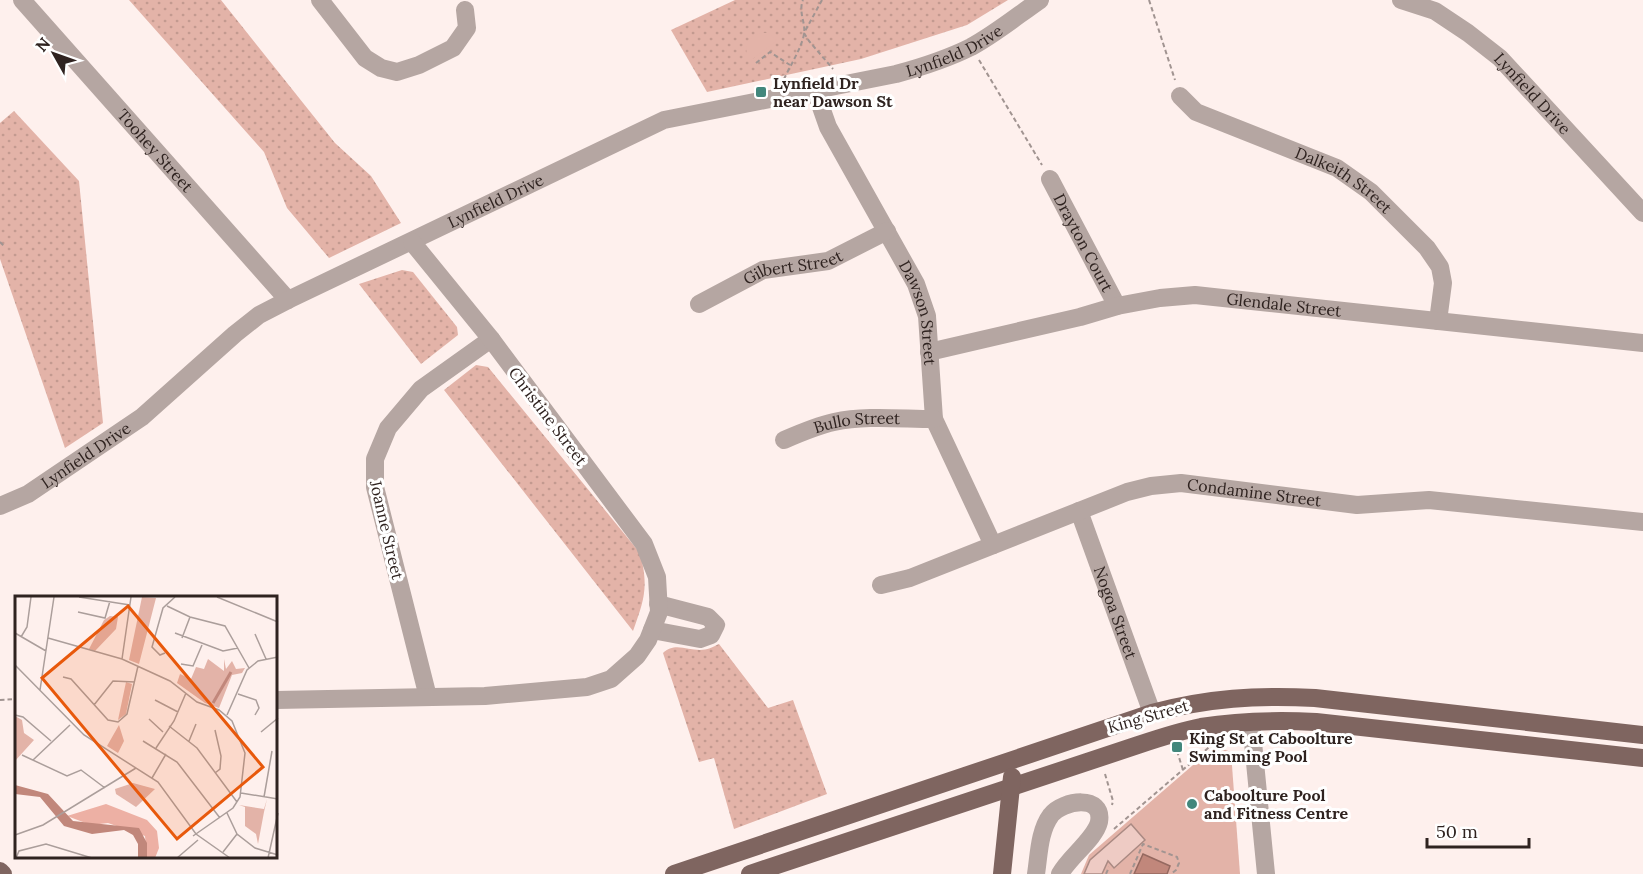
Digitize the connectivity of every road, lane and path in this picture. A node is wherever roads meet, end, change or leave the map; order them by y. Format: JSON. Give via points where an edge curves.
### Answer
{"nodes":[{"id":1,"x":22,"y":0,"type":"edge"},
{"id":2,"x":320,"y":0,"type":"edge"},
{"id":3,"x":803,"y":0,"type":"edge"},
{"id":4,"x":822,"y":0,"type":"edge"},
{"id":5,"x":1040,"y":0,"type":"edge"},
{"id":6,"x":1149,"y":0,"type":"edge"},
{"id":7,"x":1401,"y":0,"type":"edge"},
{"id":8,"x":465,"y":10,"type":"dead end"},
{"id":9,"x":804,"y":33,"type":"junction"},
{"id":10,"x":971,"y":47,"type":"junction"},
{"id":11,"x":756,"y":63,"type":"dead end"},
{"id":12,"x":790,"y":65,"type":"junction"},
{"id":13,"x":783,"y":82,"type":"dead end"},
{"id":14,"x":841,"y":85,"type":"junction"},
{"id":15,"x":815,"y":90,"type":"junction"},
{"id":16,"x":1180,"y":96,"type":"joint"},
{"id":17,"x":1050,"y":179,"type":"joint"},
{"id":18,"x":1643,"y":213,"type":"edge"},
{"id":19,"x":887,"y":231,"type":"junction"},
{"id":20,"x":0,"y":242,"type":"edge"},
{"id":21,"x":411,"y":242,"type":"junction"},
{"id":22,"x":4,"y":246,"type":"dead end"},
{"id":23,"x":288,"y":300,"type":"junction"},
{"id":24,"x":699,"y":304,"type":"dead end"},
{"id":25,"x":1117,"y":306,"type":"junction"},
{"id":26,"x":1438,"y":321,"type":"junction"},
{"id":27,"x":491,"y":339,"type":"junction"},
{"id":28,"x":1643,"y":343,"type":"edge"},
{"id":29,"x":928,"y":352,"type":"junction"},
{"id":30,"x":934,"y":419,"type":"junction"},
{"id":31,"x":784,"y":440,"type":"dead end"},
{"id":32,"x":0,"y":506,"type":"edge"},
{"id":33,"x":1079,"y":511,"type":"junction"},
{"id":34,"x":1643,"y":522,"type":"edge"},
{"id":35,"x":993,"y":545,"type":"junction"},
{"id":36,"x":881,"y":585,"type":"dead end"},
{"id":37,"x":658,"y":604,"type":"junction"},
{"id":38,"x":652,"y":630,"type":"junction"},
{"id":39,"x":428,"y":697,"type":"junction"},
{"id":40,"x":15,"y":699,"type":"edge"},
{"id":41,"x":278,"y":699,"type":"edge"},
{"id":42,"x":0,"y":700,"type":"edge"},
{"id":43,"x":1426,"y":711,"type":"junction"},
{"id":44,"x":1152,"y":713,"type":"junction"},
{"id":45,"x":1251,"y":722,"type":"junction"},
{"id":46,"x":1424,"y":734,"type":"junction"},
{"id":47,"x":1643,"y":735,"type":"edge"},
{"id":48,"x":1214,"y":743,"type":"dead end"},
{"id":49,"x":1177,"y":751,"type":"dead end"},
{"id":50,"x":1643,"y":758,"type":"edge"},
{"id":51,"x":1013,"y":759,"type":"junction"},
{"id":52,"x":1183,"y":770,"type":"junction"},
{"id":53,"x":1011,"y":787,"type":"junction"},
{"id":54,"x":1114,"y":829,"type":"dead end"},
{"id":55,"x":1109,"y":867,"type":"dead end"},
{"id":56,"x":674,"y":874,"type":"edge"},
{"id":57,"x":750,"y":874,"type":"edge"},
{"id":58,"x":1002,"y":874,"type":"edge"},
{"id":59,"x":1036,"y":874,"type":"edge"},
{"id":60,"x":1060,"y":874,"type":"edge"},
{"id":61,"x":1106,"y":874,"type":"edge"},
{"id":62,"x":1130,"y":874,"type":"edge"},
{"id":63,"x":1171,"y":874,"type":"edge"},
{"id":64,"x":1266,"y":874,"type":"edge"}],
"edges":[{"from":1,"to":23,"type":"street","name":"Toohey Street"},
{"from":2,"to":8,"type":"street","via":[[365,58],[397,72],[453,48],[467,28]]},
{"from":3,"to":9,"type":"path"},
{"from":4,"to":9,"type":"path"},
{"from":5,"to":10,"type":"street","name":"Lynfield Drive"},
{"from":6,"to":16,"type":"path"},
{"from":7,"to":18,"type":"street","name":"Lynfield Drive","via":[[1435,11],[1500,58]]},
{"from":9,"to":12,"type":"path"},
{"from":9,"to":14,"type":"path","via":[[833,68]]},
{"from":10,"to":14,"type":"street","name":"Lynfield Drive","via":[[913,70]]},
{"from":10,"to":17,"type":"path"},
{"from":11,"to":12,"type":"path","via":[[770,52]]},
{"from":12,"to":13,"type":"path"},
{"from":14,"to":15,"type":"street","name":"Lynfield Drive"},
{"from":15,"to":19,"type":"street","name":"Dawson Street","via":[[828,127]]},
{"from":15,"to":21,"type":"street","name":"Lynfield Drive","via":[[664,120]]},
{"from":16,"to":26,"type":"street","name":"Dalkeith Street","via":[[1196,112],[1337,168],[1371,192],[1427,248],[1440,267],[1443,283]]},
{"from":17,"to":25,"type":"street","name":"Drayton Court"},
{"from":19,"to":24,"type":"street","name":"Gilbert Street","via":[[828,261],[763,270]]},
{"from":19,"to":29,"type":"street","name":"Dawson Street","via":[[923,301]]},
{"from":20,"to":22,"type":"path"},
{"from":21,"to":23,"type":"street","name":"Lynfield Drive"},
{"from":21,"to":27,"type":"street","name":"Christine Street"},
{"from":23,"to":32,"type":"street","name":"Lynfield Drive","via":[[259,315],[235,334],[142,417],[28,494]]},
{"from":25,"to":26,"type":"street","name":"Glendale Street","via":[[1195,295]]},
{"from":25,"to":29,"type":"street","name":"Glendale Street"},
{"from":26,"to":28,"type":"street","name":"Glendale Street"},
{"from":27,"to":37,"type":"street","name":"Christine Street","via":[[644,544],[657,577]]},
{"from":27,"to":39,"type":"street","name":"Joanne Street","via":[[420,388],[388,428],[375,459],[375,487]]},
{"from":29,"to":30,"type":"street","name":"Dawson Street"},
{"from":30,"to":31,"type":"street","name":"Bullo Street","via":[[854,419],[813,428]]},
{"from":30,"to":35,"type":"street","name":"Dawson Street"},
{"from":33,"to":34,"type":"street","name":"Condamine Street","via":[[1127,492],[1181,483],[1357,505],[1429,500]]},
{"from":33,"to":35,"type":"street","name":"Condamine Street"},
{"from":33,"to":44,"type":"street","name":"Nogoa Street"},
{"from":35,"to":36,"type":"street","name":"Condamine Street","via":[[910,578]]},
{"from":37,"to":38,"type":"street","name":"Christine Street"},
{"from":37,"to":38,"type":"street","via":[[708,617],[716,625],[711,635],[700,639]]},
{"from":38,"to":39,"type":"street","name":"Christine Street","via":[[637,656],[611,679],[587,687]]},
{"from":39,"to":41,"type":"street","name":"Christine Street"},
{"from":40,"to":42,"type":"path"},
{"from":43,"to":44,"type":"main road","name":"King Street","via":[[1267,696],[1202,701]]},
{"from":43,"to":46,"type":"main road"},
{"from":43,"to":47,"type":"main road","name":"King Street"},
{"from":44,"to":51,"type":"main road","name":"King Street"},
{"from":45,"to":46,"type":"main road","name":"King Street","via":[[1316,722]]},
{"from":45,"to":53,"type":"main road","name":"King Street","via":[[1178,733]]},
{"from":45,"to":64,"type":"street"},
{"from":46,"to":50,"type":"main road","name":"King Street"},
{"from":48,"to":52,"type":"path"},
{"from":49,"to":52,"type":"path"},
{"from":51,"to":53,"type":"main road"},
{"from":51,"to":56,"type":"main road","name":"King Street"},
{"from":52,"to":54,"type":"path"},
{"from":53,"to":57,"type":"main road","name":"King Street"},
{"from":53,"to":58,"type":"main road"},
{"from":55,"to":61,"type":"path"},
{"from":59,"to":60,"type":"street","via":[[1050,816],[1066,803],[1091,804],[1099,816],[1095,831]]},
{"from":62,"to":63,"type":"path","via":[[1143,844],[1177,857],[1179,863]]}]}
